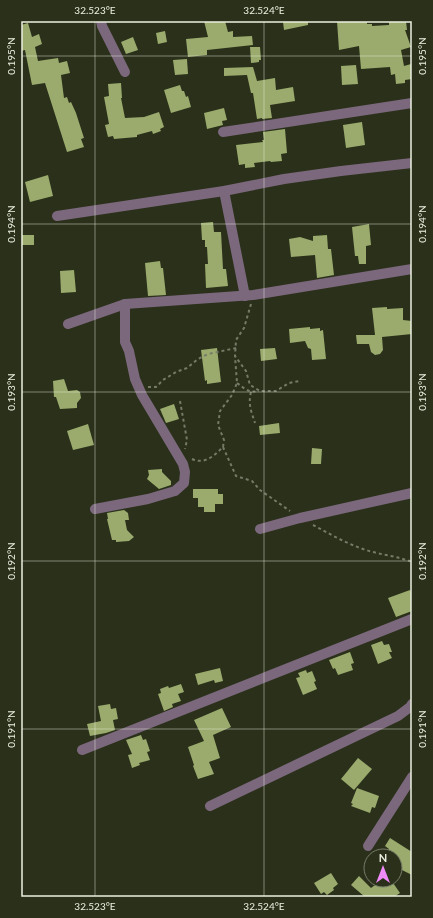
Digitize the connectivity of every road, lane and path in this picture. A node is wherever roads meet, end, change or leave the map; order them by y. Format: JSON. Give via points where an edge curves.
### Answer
{"nodes":[{"id":1,"x":101,"y":21,"type":"edge"},
{"id":2,"x":125,"y":72,"type":"dead end"},
{"id":3,"x":412,"y":103,"type":"edge"},
{"id":4,"x":223,"y":132,"type":"dead end"},
{"id":5,"x":412,"y":163,"type":"edge"},
{"id":6,"x":224,"y":191,"type":"junction"},
{"id":7,"x":57,"y":216,"type":"dead end"},
{"id":8,"x":412,"y":270,"type":"edge"},
{"id":9,"x":249,"y":295,"type":"junction"},
{"id":10,"x":125,"y":304,"type":"junction"},
{"id":11,"x":68,"y":324,"type":"dead end"},
{"id":12,"x":236,"y":348,"type":"junction"},
{"id":13,"x":236,"y":356,"type":"junction"},
{"id":14,"x":299,"y":381,"type":"dead end"},
{"id":15,"x":237,"y":383,"type":"junction"},
{"id":16,"x":139,"y":386,"type":"junction"},
{"id":17,"x":260,"y":391,"type":"junction"},
{"id":18,"x":250,"y":392,"type":"junction"},
{"id":19,"x":180,"y":401,"type":"dead end"},
{"id":20,"x":255,"y":422,"type":"dead end"},
{"id":21,"x":174,"y":448,"type":"junction"},
{"id":22,"x":412,"y":493,"type":"edge"},
{"id":23,"x":95,"y":509,"type":"dead end"},
{"id":24,"x":260,"y":529,"type":"dead end"},
{"id":25,"x":412,"y":619,"type":"edge"},
{"id":26,"x":412,"y":704,"type":"edge"},
{"id":27,"x":82,"y":750,"type":"dead end"},
{"id":28,"x":412,"y":777,"type":"edge"},
{"id":29,"x":210,"y":806,"type":"dead end"},
{"id":30,"x":368,"y":846,"type":"dead end"}],
"edges":[{"from":1,"to":2,"type":"street"},
{"from":3,"to":4,"type":"street"},
{"from":5,"to":6,"type":"street","via":[[284,179]]},
{"from":6,"to":7,"type":"street"},
{"from":6,"to":9,"type":"street"},
{"from":8,"to":9,"type":"street"},
{"from":9,"to":10,"type":"street"},
{"from":9,"to":12,"type":"path","via":[[244,328],[236,340]]},
{"from":10,"to":11,"type":"street"},
{"from":10,"to":16,"type":"street","via":[[125,342]]},
{"from":12,"to":13,"type":"path"},
{"from":12,"to":16,"type":"path","via":[[208,354],[163,380],[156,387]]},
{"from":13,"to":15,"type":"path"},
{"from":13,"to":17,"type":"path","via":[[246,372],[250,385]]},
{"from":14,"to":17,"type":"path","via":[[289,383],[276,391]]},
{"from":15,"to":18,"type":"path"},
{"from":15,"to":21,"type":"path","via":[[220,411],[218,425],[224,440],[223,447],[213,457],[205,460],[195,460]]},
{"from":16,"to":21,"type":"street"},
{"from":17,"to":18,"type":"path"},
{"from":18,"to":20,"type":"path","via":[[250,410]]},
{"from":19,"to":21,"type":"path","via":[[188,440],[184,449]]},
{"from":21,"to":23,"type":"street","via":[[185,472],[184,483],[175,491]]},
{"from":22,"to":24,"type":"street"},
{"from":25,"to":27,"type":"street"},
{"from":26,"to":29,"type":"street","via":[[398,716]]},
{"from":28,"to":30,"type":"street"}]}
